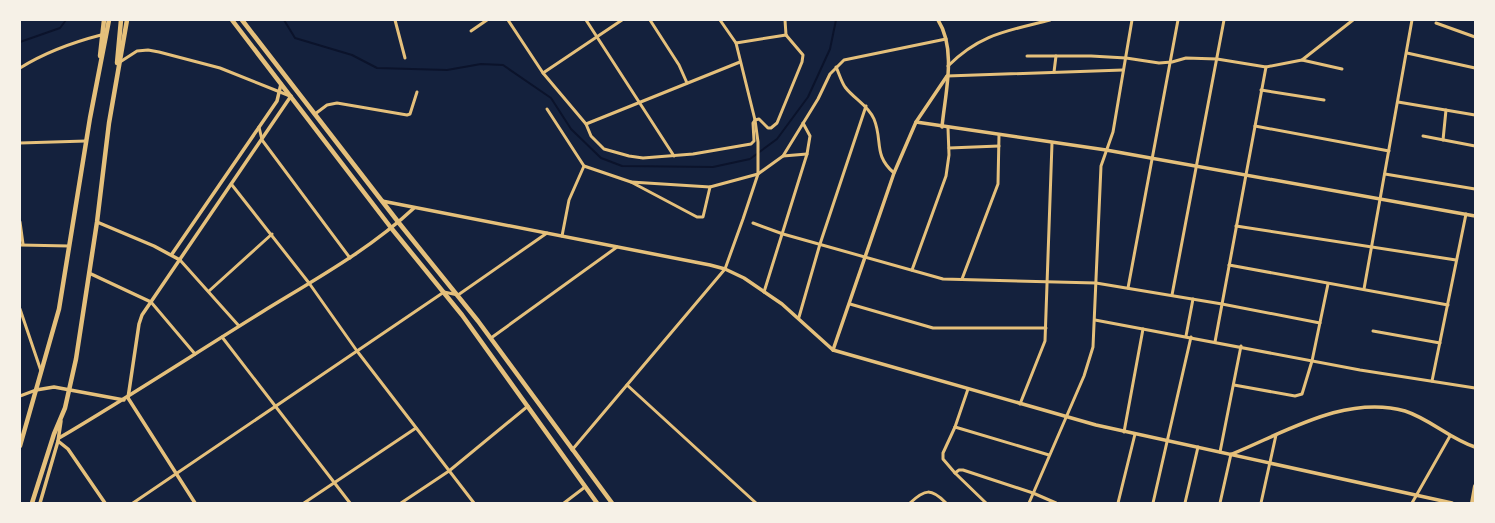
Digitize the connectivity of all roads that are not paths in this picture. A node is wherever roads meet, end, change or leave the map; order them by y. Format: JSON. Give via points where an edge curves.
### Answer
{"nodes":[{"id":1,"x":104,"y":20,"type":"edge"},
{"id":2,"x":109,"y":20,"type":"edge"},
{"id":3,"x":121,"y":20,"type":"edge"},
{"id":4,"x":127,"y":20,"type":"edge"},
{"id":5,"x":232,"y":20,"type":"edge"},
{"id":6,"x":242,"y":20,"type":"edge"},
{"id":7,"x":396,"y":20,"type":"edge"},
{"id":8,"x":487,"y":20,"type":"edge"},
{"id":9,"x":508,"y":20,"type":"edge"},
{"id":10,"x":586,"y":20,"type":"edge"},
{"id":11,"x":622,"y":20,"type":"edge"},
{"id":12,"x":650,"y":20,"type":"edge"},
{"id":13,"x":720,"y":20,"type":"edge"},
{"id":14,"x":785,"y":20,"type":"edge"},
{"id":15,"x":1050,"y":20,"type":"edge"},
{"id":16,"x":1132,"y":20,"type":"edge"},
{"id":17,"x":1178,"y":20,"type":"edge"},
{"id":18,"x":1224,"y":20,"type":"edge"},
{"id":19,"x":1353,"y":20,"type":"edge"},
{"id":20,"x":1412,"y":20,"type":"edge"},
{"id":21,"x":938,"y":21,"type":"edge"},
{"id":22,"x":1436,"y":23,"type":"dead end"},
{"id":23,"x":471,"y":31,"type":"dead end"},
{"id":24,"x":101,"y":35,"type":"junction"},
{"id":25,"x":786,"y":35,"type":"junction"},
{"id":26,"x":596,"y":37,"type":"junction"},
{"id":27,"x":1475,"y":37,"type":"edge"},
{"id":28,"x":946,"y":39,"type":"junction"},
{"id":29,"x":736,"y":43,"type":"junction"},
{"id":30,"x":1406,"y":53,"type":"junction"},
{"id":31,"x":1027,"y":56,"type":"dead end"},
{"id":32,"x":1056,"y":56,"type":"junction"},
{"id":33,"x":405,"y":58,"type":"dead end"},
{"id":34,"x":1126,"y":58,"type":"junction"},
{"id":35,"x":1217,"y":59,"type":"junction"},
{"id":36,"x":1302,"y":60,"type":"junction"},
{"id":37,"x":120,"y":62,"type":"junction"},
{"id":38,"x":740,"y":62,"type":"junction"},
{"id":39,"x":1172,"y":62,"type":"junction"},
{"id":40,"x":947,"y":66,"type":"junction"},
{"id":41,"x":836,"y":67,"type":"junction"},
{"id":42,"x":1266,"y":67,"type":"junction"},
{"id":43,"x":20,"y":68,"type":"edge"},
{"id":44,"x":1475,"y":68,"type":"edge"},
{"id":45,"x":1342,"y":69,"type":"dead end"},
{"id":46,"x":1123,"y":70,"type":"junction"},
{"id":47,"x":543,"y":72,"type":"junction"},
{"id":48,"x":1054,"y":72,"type":"junction"},
{"id":49,"x":98,"y":74,"type":"junction"},
{"id":50,"x":947,"y":76,"type":"junction"},
{"id":51,"x":117,"y":77,"type":"junction"},
{"id":52,"x":687,"y":83,"type":"junction"},
{"id":53,"x":281,"y":84,"type":"junction"},
{"id":54,"x":1261,"y":90,"type":"junction"},
{"id":55,"x":417,"y":92,"type":"dead end"},
{"id":56,"x":280,"y":93,"type":"junction"},
{"id":57,"x":291,"y":96,"type":"junction"},
{"id":58,"x":1324,"y":100,"type":"dead end"},
{"id":59,"x":1398,"y":102,"type":"junction"},
{"id":60,"x":639,"y":103,"type":"junction"},
{"id":61,"x":866,"y":106,"type":"junction"},
{"id":62,"x":547,"y":109,"type":"dead end"},
{"id":63,"x":1446,"y":110,"type":"junction"},
{"id":64,"x":315,"y":114,"type":"junction"},
{"id":65,"x":1475,"y":115,"type":"edge"},
{"id":66,"x":755,"y":120,"type":"junction"},
{"id":67,"x":916,"y":122,"type":"junction"},
{"id":68,"x":803,"y":123,"type":"junction"},
{"id":69,"x":586,"y":124,"type":"junction"},
{"id":70,"x":1255,"y":126,"type":"junction"},
{"id":71,"x":259,"y":127,"type":"junction"},
{"id":72,"x":942,"y":127,"type":"junction"},
{"id":73,"x":948,"y":128,"type":"junction"},
{"id":74,"x":999,"y":135,"type":"junction"},
{"id":75,"x":1423,"y":136,"type":"dead end"},
{"id":76,"x":262,"y":140,"type":"junction"},
{"id":77,"x":1443,"y":140,"type":"junction"},
{"id":78,"x":86,"y":141,"type":"junction"},
{"id":79,"x":20,"y":143,"type":"edge"},
{"id":80,"x":1052,"y":143,"type":"junction"},
{"id":81,"x":999,"y":146,"type":"junction"},
{"id":82,"x":1475,"y":146,"type":"edge"},
{"id":83,"x":949,"y":148,"type":"junction"},
{"id":84,"x":1106,"y":150,"type":"junction"},
{"id":85,"x":1389,"y":151,"type":"junction"},
{"id":86,"x":807,"y":154,"type":"junction"},
{"id":87,"x":674,"y":156,"type":"junction"},
{"id":88,"x":783,"y":156,"type":"junction"},
{"id":89,"x":1152,"y":159,"type":"junction"},
{"id":90,"x":584,"y":166,"type":"junction"},
{"id":91,"x":1196,"y":167,"type":"junction"},
{"id":92,"x":894,"y":173,"type":"junction"},
{"id":93,"x":758,"y":174,"type":"junction"},
{"id":94,"x":1385,"y":174,"type":"junction"},
{"id":95,"x":1246,"y":175,"type":"junction"},
{"id":96,"x":631,"y":182,"type":"junction"},
{"id":97,"x":232,"y":184,"type":"junction"},
{"id":98,"x":710,"y":187,"type":"junction"},
{"id":99,"x":1475,"y":189,"type":"edge"},
{"id":100,"x":1380,"y":199,"type":"junction"},
{"id":101,"x":382,"y":201,"type":"junction"},
{"id":102,"x":414,"y":208,"type":"junction"},
{"id":103,"x":1466,"y":214,"type":"junction"},
{"id":104,"x":1475,"y":216,"type":"edge"},
{"id":105,"x":20,"y":222,"type":"edge"},
{"id":106,"x":96,"y":222,"type":"junction"},
{"id":107,"x":399,"y":223,"type":"junction"},
{"id":108,"x":753,"y":223,"type":"dead end"},
{"id":109,"x":1236,"y":226,"type":"junction"},
{"id":110,"x":392,"y":229,"type":"junction"},
{"id":111,"x":547,"y":233,"type":"junction"},
{"id":112,"x":272,"y":234,"type":"junction"},
{"id":113,"x":783,"y":234,"type":"junction"},
{"id":114,"x":562,"y":236,"type":"junction"},
{"id":115,"x":21,"y":244,"type":"edge"},
{"id":116,"x":820,"y":244,"type":"junction"},
{"id":117,"x":69,"y":246,"type":"junction"},
{"id":118,"x":1372,"y":246,"type":"junction"},
{"id":119,"x":617,"y":247,"type":"junction"},
{"id":120,"x":172,"y":254,"type":"junction"},
{"id":121,"x":865,"y":256,"type":"junction"},
{"id":122,"x":350,"y":258,"type":"junction"},
{"id":123,"x":180,"y":260,"type":"junction"},
{"id":124,"x":1456,"y":260,"type":"junction"},
{"id":125,"x":1229,"y":265,"type":"junction"},
{"id":126,"x":725,"y":269,"type":"junction"},
{"id":127,"x":912,"y":270,"type":"junction"},
{"id":128,"x":89,"y":273,"type":"junction"},
{"id":129,"x":962,"y":279,"type":"junction"},
{"id":130,"x":1047,"y":281,"type":"junction"},
{"id":131,"x":309,"y":283,"type":"junction"},
{"id":132,"x":1096,"y":283,"type":"junction"},
{"id":133,"x":1328,"y":284,"type":"junction"},
{"id":134,"x":1128,"y":288,"type":"junction"},
{"id":135,"x":1364,"y":289,"type":"junction"},
{"id":136,"x":209,"y":291,"type":"junction"},
{"id":137,"x":444,"y":292,"type":"junction"},
{"id":138,"x":764,"y":292,"type":"junction"},
{"id":139,"x":458,"y":295,"type":"junction"},
{"id":140,"x":1172,"y":295,"type":"junction"},
{"id":141,"x":1193,"y":299,"type":"junction"},
{"id":142,"x":151,"y":302,"type":"junction"},
{"id":143,"x":850,"y":304,"type":"junction"},
{"id":144,"x":1222,"y":304,"type":"junction"},
{"id":145,"x":1448,"y":305,"type":"junction"},
{"id":146,"x":20,"y":308,"type":"edge"},
{"id":147,"x":799,"y":317,"type":"junction"},
{"id":148,"x":24,"y":318,"type":"junction"},
{"id":149,"x":20,"y":320,"type":"edge"},
{"id":150,"x":1095,"y":320,"type":"junction"},
{"id":151,"x":1320,"y":323,"type":"junction"},
{"id":152,"x":239,"y":326,"type":"junction"},
{"id":153,"x":1046,"y":328,"type":"junction"},
{"id":154,"x":1143,"y":329,"type":"junction"},
{"id":155,"x":1372,"y":331,"type":"dead end"},
{"id":156,"x":1186,"y":336,"type":"junction"},
{"id":157,"x":222,"y":337,"type":"junction"},
{"id":158,"x":1191,"y":337,"type":"junction"},
{"id":159,"x":491,"y":338,"type":"junction"},
{"id":160,"x":1215,"y":342,"type":"junction"},
{"id":161,"x":1440,"y":343,"type":"junction"},
{"id":162,"x":1241,"y":346,"type":"junction"},
{"id":163,"x":833,"y":350,"type":"junction"},
{"id":164,"x":357,"y":351,"type":"junction"},
{"id":165,"x":195,"y":354,"type":"junction"},
{"id":166,"x":1312,"y":361,"type":"junction"},
{"id":167,"x":42,"y":373,"type":"junction"},
{"id":168,"x":1432,"y":380,"type":"junction"},
{"id":169,"x":628,"y":385,"type":"junction"},
{"id":170,"x":1234,"y":385,"type":"junction"},
{"id":171,"x":1475,"y":388,"type":"edge"},
{"id":172,"x":968,"y":389,"type":"junction"},
{"id":173,"x":36,"y":390,"type":"junction"},
{"id":174,"x":69,"y":390,"type":"junction"},
{"id":175,"x":20,"y":396,"type":"edge"},
{"id":176,"x":128,"y":398,"type":"junction"},
{"id":177,"x":124,"y":400,"type":"junction"},
{"id":178,"x":1020,"y":404,"type":"junction"},
{"id":179,"x":276,"y":406,"type":"junction"},
{"id":180,"x":528,"y":406,"type":"junction"},
{"id":181,"x":1065,"y":416,"type":"junction"},
{"id":182,"x":61,"y":419,"type":"junction"},
{"id":183,"x":955,"y":427,"type":"junction"},
{"id":184,"x":416,"y":428,"type":"junction"},
{"id":185,"x":1124,"y":432,"type":"junction"},
{"id":186,"x":1135,"y":434,"type":"junction"},
{"id":187,"x":1276,"y":435,"type":"junction"},
{"id":188,"x":1450,"y":436,"type":"junction"},
{"id":189,"x":58,"y":440,"type":"junction"},
{"id":190,"x":1168,"y":441,"type":"junction"},
{"id":191,"x":20,"y":446,"type":"edge"},
{"id":192,"x":1474,"y":446,"type":"edge"},
{"id":193,"x":1198,"y":448,"type":"junction"},
{"id":194,"x":572,"y":450,"type":"junction"},
{"id":195,"x":1220,"y":452,"type":"junction"},
{"id":196,"x":1231,"y":454,"type":"junction"},
{"id":197,"x":1049,"y":455,"type":"junction"},
{"id":198,"x":1271,"y":463,"type":"junction"},
{"id":199,"x":449,"y":471,"type":"junction"},
{"id":200,"x":955,"y":473,"type":"junction"},
{"id":201,"x":176,"y":474,"type":"junction"},
{"id":202,"x":334,"y":483,"type":"junction"},
{"id":203,"x":1475,"y":486,"type":"edge"},
{"id":204,"x":585,"y":487,"type":"junction"},
{"id":205,"x":1033,"y":493,"type":"junction"},
{"id":206,"x":1416,"y":495,"type":"junction"},
{"id":207,"x":41,"y":502,"type":"edge"},
{"id":208,"x":32,"y":503,"type":"edge"},
{"id":209,"x":106,"y":503,"type":"edge"},
{"id":210,"x":133,"y":503,"type":"edge"},
{"id":211,"x":195,"y":503,"type":"edge"},
{"id":212,"x":304,"y":503,"type":"edge"},
{"id":213,"x":350,"y":503,"type":"edge"},
{"id":214,"x":401,"y":503,"type":"edge"},
{"id":215,"x":474,"y":503,"type":"edge"},
{"id":216,"x":564,"y":503,"type":"edge"},
{"id":217,"x":597,"y":503,"type":"edge"},
{"id":218,"x":612,"y":503,"type":"edge"},
{"id":219,"x":756,"y":503,"type":"edge"},
{"id":220,"x":910,"y":503,"type":"edge"},
{"id":221,"x":946,"y":503,"type":"edge"},
{"id":222,"x":986,"y":503,"type":"edge"},
{"id":223,"x":1029,"y":503,"type":"edge"},
{"id":224,"x":1056,"y":503,"type":"edge"},
{"id":225,"x":1118,"y":503,"type":"edge"},
{"id":226,"x":1153,"y":503,"type":"edge"},
{"id":227,"x":1185,"y":503,"type":"edge"},
{"id":228,"x":1220,"y":503,"type":"edge"},
{"id":229,"x":1261,"y":503,"type":"edge"},
{"id":230,"x":1412,"y":503,"type":"edge"},
{"id":231,"x":1452,"y":503,"type":"edge"},
{"id":232,"x":1472,"y":503,"type":"edge"}],
"edges":[{"from":1,"to":24,"type":"main road"},
{"from":2,"to":49,"type":"main road"},
{"from":3,"to":51,"type":"main road"},
{"from":4,"to":37,"type":"main road"},
{"from":5,"to":53,"type":"main road"},
{"from":6,"to":64,"type":"main road"},
{"from":7,"to":33,"type":"street"},
{"from":8,"to":23,"type":"street"},
{"from":9,"to":47,"type":"street"},
{"from":10,"to":26,"type":"street"},
{"from":11,"to":26,"type":"street"},
{"from":12,"to":52,"type":"street","via":[[679,65]]},
{"from":13,"to":29,"type":"street"},
{"from":14,"to":25,"type":"street"},
{"from":15,"to":40,"type":"street","via":[[990,36],[960,54]]},
{"from":16,"to":34,"type":"street"},
{"from":17,"to":39,"type":"street"},
{"from":18,"to":35,"type":"street"},
{"from":19,"to":36,"type":"street"},
{"from":20,"to":30,"type":"street"},
{"from":21,"to":28,"type":"street"},
{"from":22,"to":27,"type":"street"},
{"from":24,"to":43,"type":"street","via":[[82,40]]},
{"from":24,"to":49,"type":"main road"},
{"from":25,"to":29,"type":"street"},
{"from":25,"to":66,"type":"street","via":[[803,55],[802,62],[777,123],[768,128],[759,119]]},
{"from":26,"to":47,"type":"street"},
{"from":26,"to":60,"type":"street"},
{"from":28,"to":40,"type":"street"},
{"from":28,"to":41,"type":"street","via":[[850,58]]},
{"from":29,"to":38,"type":"street"},
{"from":30,"to":44,"type":"street"},
{"from":30,"to":59,"type":"street"},
{"from":31,"to":32,"type":"street"},
{"from":32,"to":34,"type":"street"},
{"from":32,"to":48,"type":"street"},
{"from":34,"to":39,"type":"street","via":[[1159,63]]},
{"from":34,"to":46,"type":"street"},
{"from":35,"to":39,"type":"street","via":[[1186,58]]},
{"from":35,"to":42,"type":"street"},
{"from":35,"to":91,"type":"street"},
{"from":36,"to":42,"type":"street"},
{"from":36,"to":45,"type":"street"},
{"from":37,"to":51,"type":"main road"},
{"from":37,"to":56,"type":"street","via":[[137,51],[159,52],[220,68]]},
{"from":38,"to":52,"type":"street"},
{"from":38,"to":66,"type":"street"},
{"from":39,"to":89,"type":"street"},
{"from":40,"to":50,"type":"street"},
{"from":41,"to":61,"type":"street","via":[[845,87]]},
{"from":41,"to":68,"type":"street"},
{"from":42,"to":54,"type":"street"},
{"from":46,"to":48,"type":"street"},
{"from":46,"to":84,"type":"street","via":[[1113,132]]},
{"from":47,"to":69,"type":"street"},
{"from":48,"to":50,"type":"street"},
{"from":49,"to":78,"type":"main road"},
{"from":50,"to":67,"type":"street"},
{"from":50,"to":72,"type":"street"},
{"from":51,"to":106,"type":"main road"},
{"from":52,"to":60,"type":"street"},
{"from":53,"to":56,"type":"street"},
{"from":53,"to":57,"type":"main road"},
{"from":54,"to":58,"type":"street"},
{"from":54,"to":70,"type":"street"},
{"from":55,"to":64,"type":"street","via":[[407,116],[336,103],[327,105]]},
{"from":56,"to":57,"type":"street"},
{"from":56,"to":71,"type":"street"},
{"from":57,"to":76,"type":"street"},
{"from":57,"to":110,"type":"main road"},
{"from":59,"to":63,"type":"street"},
{"from":59,"to":85,"type":"street"},
{"from":60,"to":69,"type":"street"},
{"from":60,"to":87,"type":"street"},
{"from":61,"to":92,"type":"street","via":[[875,121],[882,160]]},
{"from":61,"to":116,"type":"street"},
{"from":62,"to":90,"type":"street"},
{"from":63,"to":65,"type":"street"},
{"from":63,"to":77,"type":"street"},
{"from":64,"to":101,"type":"main road"},
{"from":66,"to":87,"type":"street","via":[[754,141],[751,144]]},
{"from":66,"to":93,"type":"street"},
{"from":67,"to":72,"type":"street"},
{"from":67,"to":92,"type":"street"},
{"from":68,"to":86,"type":"street","via":[[810,136]]},
{"from":68,"to":88,"type":"street"},
{"from":69,"to":87,"type":"street","via":[[591,136],[604,149],[643,158]]},
{"from":70,"to":85,"type":"street"},
{"from":70,"to":95,"type":"street"},
{"from":71,"to":76,"type":"street"},
{"from":71,"to":120,"type":"street"},
{"from":72,"to":73,"type":"street"},
{"from":73,"to":74,"type":"street"},
{"from":73,"to":83,"type":"street"},
{"from":74,"to":80,"type":"street"},
{"from":74,"to":81,"type":"street"},
{"from":75,"to":77,"type":"street"},
{"from":76,"to":97,"type":"street"},
{"from":76,"to":122,"type":"street"},
{"from":77,"to":82,"type":"street"},
{"from":78,"to":79,"type":"street"},
{"from":78,"to":117,"type":"main road"},
{"from":80,"to":84,"type":"street"},
{"from":80,"to":130,"type":"street"},
{"from":81,"to":83,"type":"street"},
{"from":81,"to":129,"type":"street","via":[[998,184]]},
{"from":83,"to":127,"type":"street","via":[[946,176]]},
{"from":84,"to":89,"type":"street"},
{"from":84,"to":132,"type":"street","via":[[1101,166]]},
{"from":85,"to":94,"type":"street"},
{"from":86,"to":88,"type":"street"},
{"from":86,"to":113,"type":"street"},
{"from":88,"to":93,"type":"street"},
{"from":89,"to":91,"type":"street"},
{"from":89,"to":134,"type":"street"},
{"from":90,"to":96,"type":"street"},
{"from":90,"to":114,"type":"street","via":[[569,200]]},
{"from":91,"to":95,"type":"street"},
{"from":91,"to":140,"type":"street"},
{"from":92,"to":121,"type":"street"},
{"from":93,"to":98,"type":"street"},
{"from":93,"to":126,"type":"street"},
{"from":94,"to":99,"type":"street"},
{"from":94,"to":100,"type":"street"},
{"from":95,"to":100,"type":"street"},
{"from":95,"to":109,"type":"street"},
{"from":96,"to":98,"type":"street"},
{"from":96,"to":98,"type":"street","via":[[697,217],[703,217]]},
{"from":97,"to":112,"type":"street"},
{"from":97,"to":123,"type":"street"},
{"from":100,"to":103,"type":"street"},
{"from":100,"to":118,"type":"street"},
{"from":101,"to":102,"type":"street"},
{"from":101,"to":107,"type":"main road"},
{"from":102,"to":107,"type":"street"},
{"from":102,"to":111,"type":"street"},
{"from":103,"to":104,"type":"street"},
{"from":103,"to":124,"type":"street"},
{"from":105,"to":115,"type":"street"},
{"from":106,"to":120,"type":"street"},
{"from":106,"to":128,"type":"main road"},
{"from":107,"to":110,"type":"street"},
{"from":107,"to":139,"type":"main road"},
{"from":108,"to":113,"type":"street"},
{"from":109,"to":118,"type":"street"},
{"from":109,"to":125,"type":"street"},
{"from":110,"to":122,"type":"street"},
{"from":110,"to":137,"type":"main road"},
{"from":111,"to":114,"type":"street"},
{"from":111,"to":139,"type":"street"},
{"from":112,"to":131,"type":"street"},
{"from":112,"to":136,"type":"street"},
{"from":113,"to":116,"type":"street"},
{"from":113,"to":138,"type":"street"},
{"from":114,"to":119,"type":"street"},
{"from":115,"to":117,"type":"street"},
{"from":116,"to":121,"type":"street"},
{"from":116,"to":147,"type":"street"},
{"from":117,"to":167,"type":"main road","via":[[59,309]]},
{"from":118,"to":124,"type":"street"},
{"from":118,"to":135,"type":"street"},
{"from":119,"to":126,"type":"street"},
{"from":119,"to":159,"type":"street"},
{"from":120,"to":123,"type":"street"},
{"from":121,"to":127,"type":"street"},
{"from":121,"to":143,"type":"street"},
{"from":122,"to":131,"type":"street"},
{"from":123,"to":136,"type":"street"},
{"from":123,"to":142,"type":"street"},
{"from":124,"to":145,"type":"street"},
{"from":125,"to":133,"type":"street"},
{"from":125,"to":144,"type":"street"},
{"from":126,"to":138,"type":"street"},
{"from":126,"to":169,"type":"street"},
{"from":127,"to":129,"type":"street","via":[[943,279]]},
{"from":128,"to":142,"type":"street"},
{"from":128,"to":174,"type":"main road"},
{"from":129,"to":130,"type":"street"},
{"from":130,"to":132,"type":"street"},
{"from":130,"to":153,"type":"street"},
{"from":131,"to":152,"type":"street"},
{"from":131,"to":164,"type":"street"},
{"from":132,"to":134,"type":"street"},
{"from":132,"to":150,"type":"street"},
{"from":133,"to":135,"type":"street"},
{"from":133,"to":151,"type":"street"},
{"from":134,"to":140,"type":"street"},
{"from":135,"to":145,"type":"street"},
{"from":136,"to":152,"type":"street"},
{"from":137,"to":139,"type":"street"},
{"from":137,"to":164,"type":"street"},
{"from":137,"to":180,"type":"main road"},
{"from":138,"to":147,"type":"street"},
{"from":139,"to":159,"type":"main road"},
{"from":140,"to":141,"type":"street"},
{"from":141,"to":144,"type":"street"},
{"from":141,"to":156,"type":"street"},
{"from":142,"to":165,"type":"street"},
{"from":142,"to":176,"type":"street","via":[[139,324]]},
{"from":143,"to":153,"type":"street","via":[[933,328]]},
{"from":143,"to":163,"type":"street"},
{"from":144,"to":151,"type":"street"},
{"from":144,"to":160,"type":"street"},
{"from":145,"to":161,"type":"street"},
{"from":146,"to":148,"type":"street"},
{"from":147,"to":163,"type":"street"},
{"from":148,"to":149,"type":"street"},
{"from":148,"to":167,"type":"street"},
{"from":150,"to":154,"type":"street"},
{"from":150,"to":181,"type":"street","via":[[1089,362]]},
{"from":151,"to":166,"type":"street"},
{"from":152,"to":157,"type":"street"},
{"from":153,"to":178,"type":"street","via":[[1042,353]]},
{"from":154,"to":156,"type":"street"},
{"from":154,"to":185,"type":"street"},
{"from":155,"to":161,"type":"street"},
{"from":156,"to":158,"type":"street"},
{"from":157,"to":165,"type":"street"},
{"from":157,"to":179,"type":"street"},
{"from":158,"to":160,"type":"street"},
{"from":158,"to":190,"type":"street"},
{"from":159,"to":194,"type":"main road"},
{"from":160,"to":162,"type":"street"},
{"from":161,"to":168,"type":"street"},
{"from":162,"to":166,"type":"street"},
{"from":162,"to":170,"type":"street"},
{"from":163,"to":172,"type":"street"},
{"from":164,"to":179,"type":"street"},
{"from":164,"to":184,"type":"street"},
{"from":165,"to":176,"type":"street"},
{"from":166,"to":168,"type":"street"},
{"from":166,"to":170,"type":"street","via":[[1302,394],[1295,396]]},
{"from":167,"to":173,"type":"main road"},
{"from":168,"to":171,"type":"street"},
{"from":169,"to":194,"type":"street"},
{"from":169,"to":219,"type":"street"},
{"from":170,"to":195,"type":"street"},
{"from":172,"to":178,"type":"street"},
{"from":172,"to":183,"type":"street"},
{"from":173,"to":174,"type":"street","via":[[54,387]]},
{"from":173,"to":175,"type":"street"},
{"from":173,"to":191,"type":"main road"},
{"from":174,"to":177,"type":"street"},
{"from":174,"to":182,"type":"main road"},
{"from":176,"to":177,"type":"street"},
{"from":176,"to":201,"type":"street"},
{"from":177,"to":189,"type":"street"},
{"from":178,"to":181,"type":"street"},
{"from":179,"to":201,"type":"street"},
{"from":179,"to":202,"type":"street"},
{"from":180,"to":199,"type":"street"},
{"from":180,"to":204,"type":"main road"},
{"from":181,"to":185,"type":"street"},
{"from":181,"to":197,"type":"street"},
{"from":182,"to":189,"type":"street"},
{"from":182,"to":208,"type":"main road"},
{"from":183,"to":197,"type":"street"},
{"from":183,"to":200,"type":"street","via":[[942,453],[942,459]]},
{"from":184,"to":199,"type":"street"},
{"from":184,"to":202,"type":"street"},
{"from":185,"to":186,"type":"street"},
{"from":186,"to":190,"type":"street"},
{"from":186,"to":225,"type":"street"},
{"from":187,"to":188,"type":"street","via":[[1318,416],[1371,408],[1404,411],[1420,417]]},
{"from":187,"to":196,"type":"street"},
{"from":187,"to":198,"type":"street"},
{"from":188,"to":192,"type":"street"},
{"from":188,"to":206,"type":"street"},
{"from":189,"to":207,"type":"street"},
{"from":189,"to":209,"type":"street","via":[[68,449]]},
{"from":190,"to":193,"type":"street"},
{"from":190,"to":226,"type":"street"},
{"from":193,"to":195,"type":"street"},
{"from":193,"to":227,"type":"street"},
{"from":194,"to":218,"type":"main road"},
{"from":195,"to":196,"type":"street"},
{"from":196,"to":198,"type":"street"},
{"from":196,"to":228,"type":"street"},
{"from":197,"to":205,"type":"street"},
{"from":198,"to":206,"type":"street"},
{"from":198,"to":229,"type":"street"},
{"from":199,"to":214,"type":"street"},
{"from":199,"to":215,"type":"street"},
{"from":200,"to":205,"type":"street","via":[[963,470]]},
{"from":200,"to":222,"type":"street"},
{"from":201,"to":210,"type":"street"},
{"from":201,"to":211,"type":"street"},
{"from":202,"to":212,"type":"street"},
{"from":202,"to":213,"type":"street"},
{"from":203,"to":232,"type":"main road"},
{"from":204,"to":216,"type":"street"},
{"from":204,"to":217,"type":"main road"},
{"from":205,"to":223,"type":"street"},
{"from":205,"to":224,"type":"street"},
{"from":206,"to":230,"type":"street"},
{"from":206,"to":231,"type":"street"},
{"from":220,"to":221,"type":"street","via":[[927,492],[936,494]]}]}
